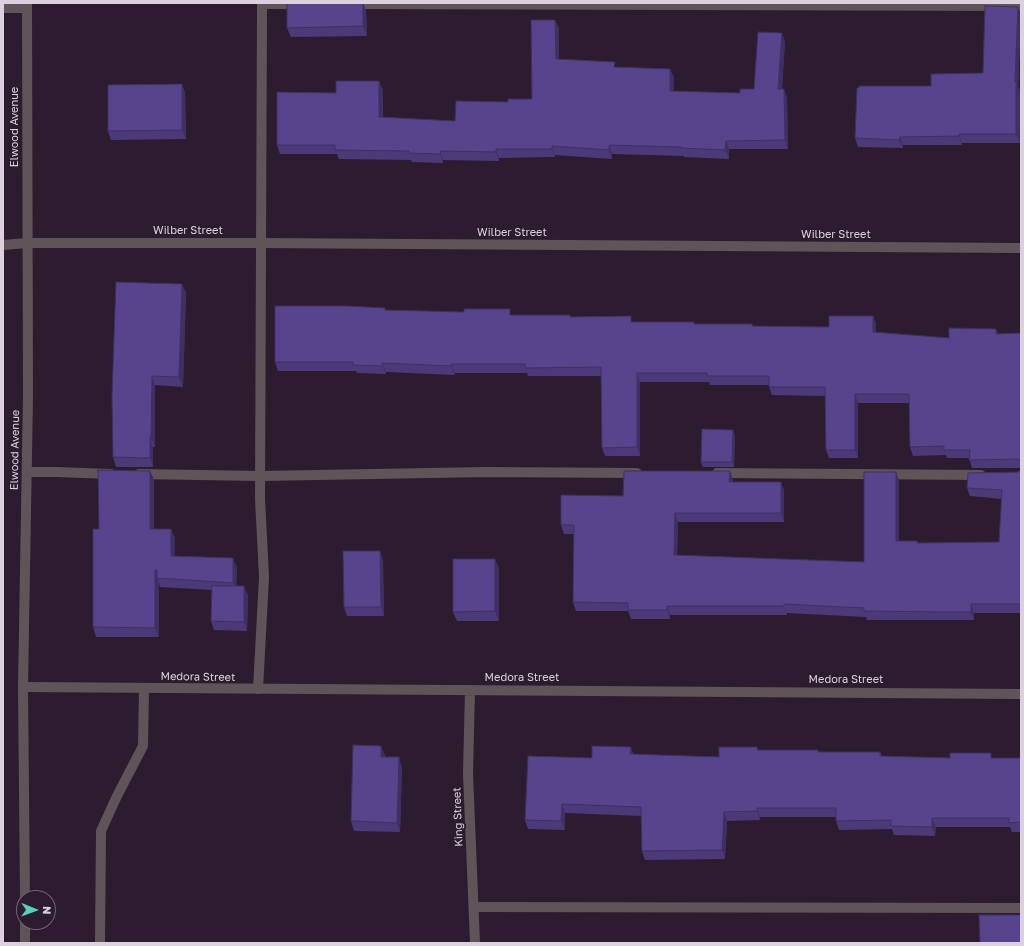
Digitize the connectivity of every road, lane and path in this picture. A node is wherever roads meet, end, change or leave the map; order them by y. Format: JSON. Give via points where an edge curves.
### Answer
{"nodes":[{"id":1,"x":262,"y":4,"type":"edge"},
{"id":2,"x":310,"y":4,"type":"edge"},
{"id":3,"x":342,"y":4,"type":"edge"},
{"id":4,"x":27,"y":6,"type":"edge"},
{"id":5,"x":1021,"y":6,"type":"edge"},
{"id":6,"x":3,"y":8,"type":"edge"},
{"id":7,"x":27,"y":243,"type":"junction"},
{"id":8,"x":260,"y":243,"type":"junction"},
{"id":9,"x":3,"y":245,"type":"edge"},
{"id":10,"x":1021,"y":248,"type":"edge"},
{"id":11,"x":27,"y":472,"type":"junction"},
{"id":12,"x":644,"y":473,"type":"edge"},
{"id":13,"x":707,"y":473,"type":"edge"},
{"id":14,"x":991,"y":474,"type":"edge"},
{"id":15,"x":260,"y":476,"type":"junction"},
{"id":16,"x":23,"y":687,"type":"junction"},
{"id":17,"x":144,"y":688,"type":"junction"},
{"id":18,"x":258,"y":689,"type":"junction"},
{"id":19,"x":470,"y":690,"type":"junction"},
{"id":20,"x":1021,"y":694,"type":"edge"},
{"id":21,"x":25,"y":890,"type":"edge"},
{"id":22,"x":474,"y":907,"type":"junction"},
{"id":23,"x":1021,"y":908,"type":"edge"},
{"id":24,"x":25,"y":930,"type":"edge"},
{"id":25,"x":25,"y":943,"type":"edge"},
{"id":26,"x":100,"y":943,"type":"edge"},
{"id":27,"x":475,"y":943,"type":"edge"}],
"edges":[{"from":1,"to":2,"type":"street"},
{"from":1,"to":8,"type":"street"},
{"from":3,"to":5,"type":"street"},
{"from":4,"to":6,"type":"street"},
{"from":4,"to":7,"type":"street","name":"Elwood Avenue"},
{"from":7,"to":8,"type":"street","name":"Wilber Street"},
{"from":7,"to":9,"type":"street","name":"Wilber Street"},
{"from":7,"to":11,"type":"street","name":"Elwood Avenue"},
{"from":8,"to":10,"type":"street","name":"Wilber Street"},
{"from":8,"to":15,"type":"street"},
{"from":11,"to":15,"type":"street"},
{"from":11,"to":16,"type":"street","name":"Elwood Avenue"},
{"from":12,"to":15,"type":"street","via":[[486,472]]},
{"from":13,"to":14,"type":"street"},
{"from":15,"to":18,"type":"street","via":[[264,577]]},
{"from":16,"to":17,"type":"street","name":"Medora Street"},
{"from":16,"to":21,"type":"street","name":"Elwood Avenue"},
{"from":17,"to":18,"type":"street","name":"Medora Street"},
{"from":17,"to":26,"type":"street","via":[[143,746],[102,831]]},
{"from":18,"to":19,"type":"street","name":"Medora Street"},
{"from":19,"to":20,"type":"street","name":"Medora Street"},
{"from":19,"to":22,"type":"street","name":"King Street","via":[[468,774]]},
{"from":22,"to":23,"type":"street"},
{"from":22,"to":27,"type":"street","name":"King Street"},
{"from":24,"to":25,"type":"street"}]}
